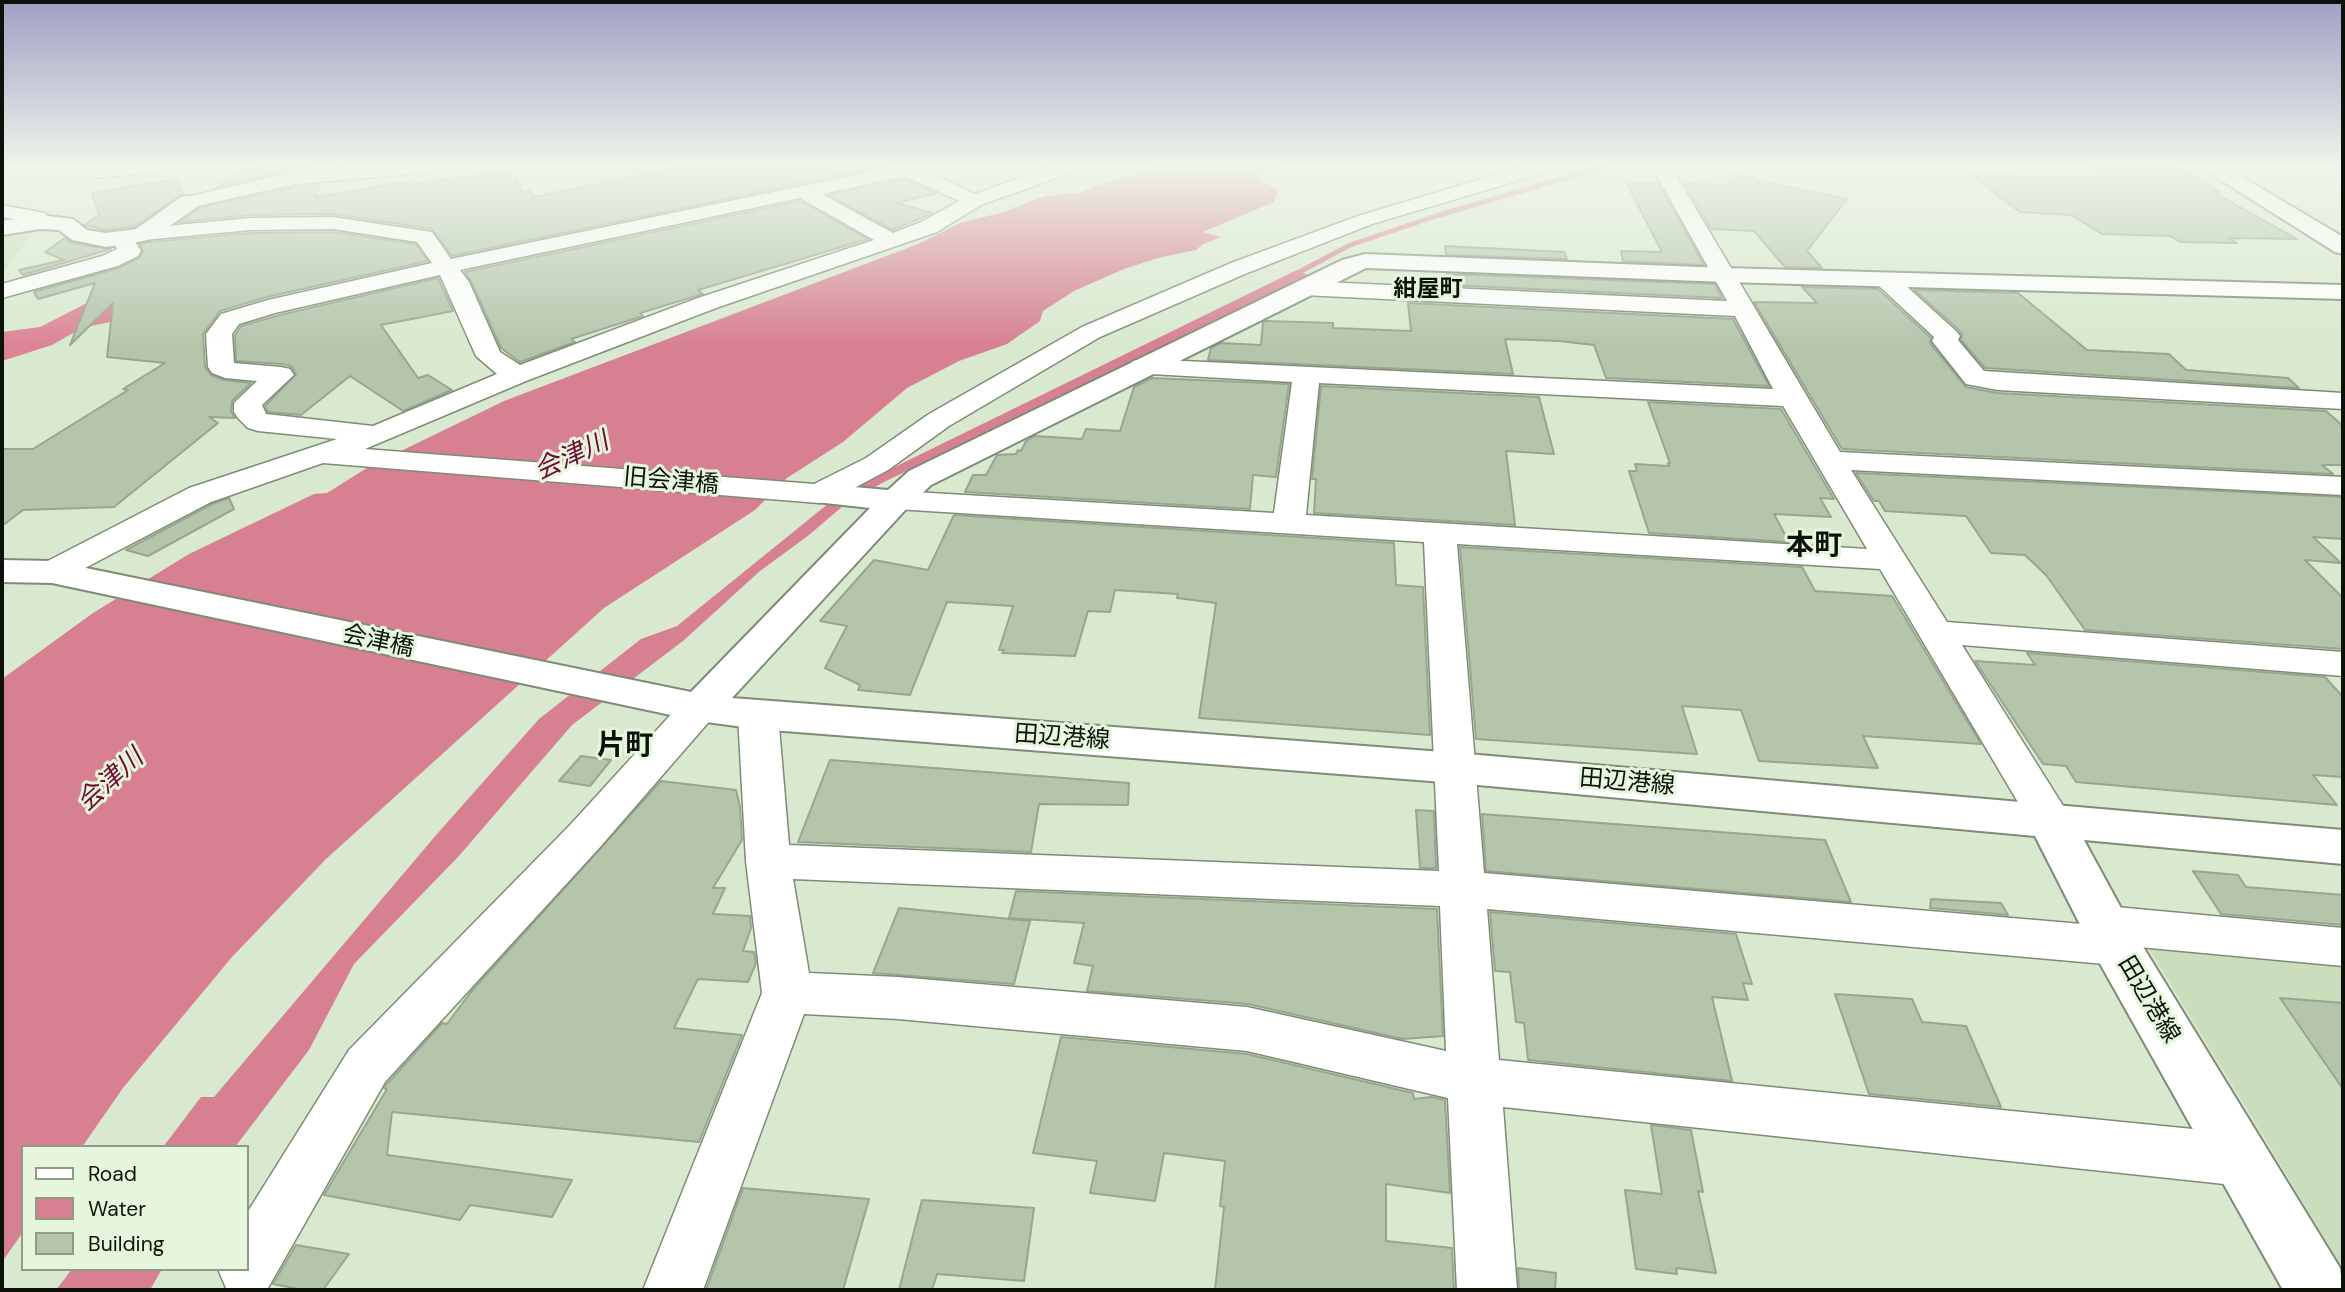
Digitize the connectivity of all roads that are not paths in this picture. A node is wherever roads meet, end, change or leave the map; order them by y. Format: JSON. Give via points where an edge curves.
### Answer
{"nodes":[{"id":1,"x":67,"y":225,"type":"edge"},
{"id":2,"x":150,"y":225,"type":"edge"},
{"id":3,"x":248,"y":225,"type":"edge"},
{"id":4,"x":347,"y":225,"type":"edge"},
{"id":5,"x":644,"y":225,"type":"edge"},
{"id":6,"x":864,"y":225,"type":"edge"},
{"id":7,"x":930,"y":225,"type":"edge"},
{"id":8,"x":1351,"y":225,"type":"edge"},
{"id":9,"x":1696,"y":225,"type":"edge"},
{"id":10,"x":2307,"y":225,"type":"edge"},
{"id":11,"x":132,"y":236,"type":"junction"},
{"id":12,"x":892,"y":241,"type":"junction"},
{"id":13,"x":2343,"y":247,"type":"edge"},
{"id":14,"x":444,"y":267,"type":"junction"},
{"id":15,"x":1725,"y":275,"type":"junction"},
{"id":16,"x":1886,"y":280,"type":"junction"},
{"id":17,"x":1303,"y":288,"type":"junction"},
{"id":18,"x":2,"y":291,"type":"edge"},
{"id":19,"x":2343,"y":292,"type":"edge"},
{"id":20,"x":1741,"y":309,"type":"junction"},
{"id":21,"x":1142,"y":367,"type":"junction"},
{"id":22,"x":517,"y":375,"type":"junction"},
{"id":23,"x":1306,"y":376,"type":"junction"},
{"id":24,"x":1792,"y":398,"type":"junction"},
{"id":25,"x":2343,"y":401,"type":"edge"},
{"id":26,"x":380,"y":434,"type":"junction"},
{"id":27,"x":318,"y":454,"type":"junction"},
{"id":28,"x":1830,"y":460,"type":"junction"},
{"id":29,"x":2343,"y":486,"type":"edge"},
{"id":30,"x":819,"y":494,"type":"junction"},
{"id":31,"x":896,"y":500,"type":"junction"},
{"id":32,"x":1289,"y":523,"type":"junction"},
{"id":33,"x":1440,"y":531,"type":"junction"},
{"id":34,"x":1890,"y":559,"type":"junction"},
{"id":35,"x":2,"y":571,"type":"edge"},
{"id":36,"x":52,"y":572,"type":"junction"},
{"id":37,"x":1936,"y":632,"type":"junction"},
{"id":38,"x":2343,"y":664,"type":"edge"},
{"id":39,"x":682,"y":705,"type":"junction"},
{"id":40,"x":758,"y":715,"type":"junction"},
{"id":41,"x":1456,"y":768,"type":"junction"},
{"id":42,"x":2050,"y":820,"type":"junction"},
{"id":43,"x":2343,"y":847,"type":"edge"},
{"id":44,"x":768,"y":861,"type":"junction"},
{"id":45,"x":1463,"y":889,"type":"junction"},
{"id":46,"x":2110,"y":935,"type":"junction"},
{"id":47,"x":2343,"y":947,"type":"edge"},
{"id":48,"x":787,"y":993,"type":"junction"},
{"id":49,"x":1475,"y":1081,"type":"junction"},
{"id":50,"x":2243,"y":1160,"type":"junction"},
{"id":51,"x":248,"y":1265,"type":"edge"},
{"id":52,"x":244,"y":1271,"type":"edge"},
{"id":53,"x":233,"y":1290,"type":"edge"},
{"id":54,"x":673,"y":1290,"type":"edge"},
{"id":55,"x":1487,"y":1290,"type":"edge"},
{"id":56,"x":2318,"y":1290,"type":"edge"}],
"edges":[{"from":1,"to":11,"type":"street","via":[[93,237]]},
{"from":2,"to":11,"type":"street"},
{"from":3,"to":11,"type":"street"},
{"from":4,"to":14,"type":"street","via":[[424,237]]},
{"from":5,"to":14,"type":"street"},
{"from":6,"to":12,"type":"street"},
{"from":7,"to":12,"type":"street"},
{"from":8,"to":30,"type":"street","via":[[1091,332],[939,420],[877,464]]},
{"from":9,"to":15,"type":"street"},
{"from":10,"to":13,"type":"street"},
{"from":11,"to":18,"type":"street","via":[[130,251],[110,261]]},
{"from":12,"to":22,"type":"street","via":[[707,303]]},
{"from":14,"to":22,"type":"street","via":[[457,282],[489,356]]},
{"from":14,"to":26,"type":"street","via":[[268,307],[230,319],[219,334],[221,367],[281,375],[248,403],[248,412],[258,422]]},
{"from":15,"to":16,"type":"street"},
{"from":15,"to":17,"type":"street","via":[[1365,261]]},
{"from":15,"to":20,"type":"street"},
{"from":16,"to":19,"type":"street"},
{"from":16,"to":25,"type":"street","via":[[1947,336],[1945,341],[1975,378]]},
{"from":17,"to":20,"type":"street"},
{"from":17,"to":21,"type":"street"},
{"from":20,"to":24,"type":"street"},
{"from":21,"to":23,"type":"street"},
{"from":21,"to":31,"type":"street","via":[[920,478]]},
{"from":22,"to":26,"type":"street"},
{"from":23,"to":24,"type":"street"},
{"from":23,"to":32,"type":"street"},
{"from":24,"to":28,"type":"street"},
{"from":26,"to":27,"type":"street"},
{"from":27,"to":30,"type":"street","name":"旧会津橋"},
{"from":27,"to":36,"type":"street","via":[[200,495]]},
{"from":28,"to":29,"type":"street"},
{"from":28,"to":34,"type":"street"},
{"from":30,"to":31,"type":"street"},
{"from":31,"to":32,"type":"street"},
{"from":31,"to":39,"type":"street"},
{"from":32,"to":33,"type":"street"},
{"from":33,"to":34,"type":"street"},
{"from":33,"to":41,"type":"street"},
{"from":34,"to":37,"type":"street"},
{"from":35,"to":36,"type":"street"},
{"from":36,"to":39,"type":"street","name":"会津橋"},
{"from":37,"to":38,"type":"street"},
{"from":37,"to":42,"type":"street"},
{"from":39,"to":40,"type":"street","name":"田辺港線"},
{"from":39,"to":51,"type":"street","via":[[586,835],[367,1066]]},
{"from":40,"to":41,"type":"street","name":"田辺港線"},
{"from":40,"to":44,"type":"street"},
{"from":41,"to":42,"type":"street","name":"田辺港線"},
{"from":41,"to":45,"type":"street"},
{"from":42,"to":43,"type":"street"},
{"from":42,"to":46,"type":"street","name":"田辺港線"},
{"from":44,"to":45,"type":"street"},
{"from":44,"to":48,"type":"street"},
{"from":45,"to":46,"type":"street"},
{"from":45,"to":49,"type":"street"},
{"from":46,"to":47,"type":"street"},
{"from":46,"to":50,"type":"street","name":"田辺港線"},
{"from":48,"to":49,"type":"street","via":[[898,998],[1247,1029]]},
{"from":48,"to":54,"type":"street"},
{"from":49,"to":50,"type":"street"},
{"from":49,"to":55,"type":"street"},
{"from":50,"to":56,"type":"street","name":"田辺港線"},
{"from":52,"to":53,"type":"street"}]}
